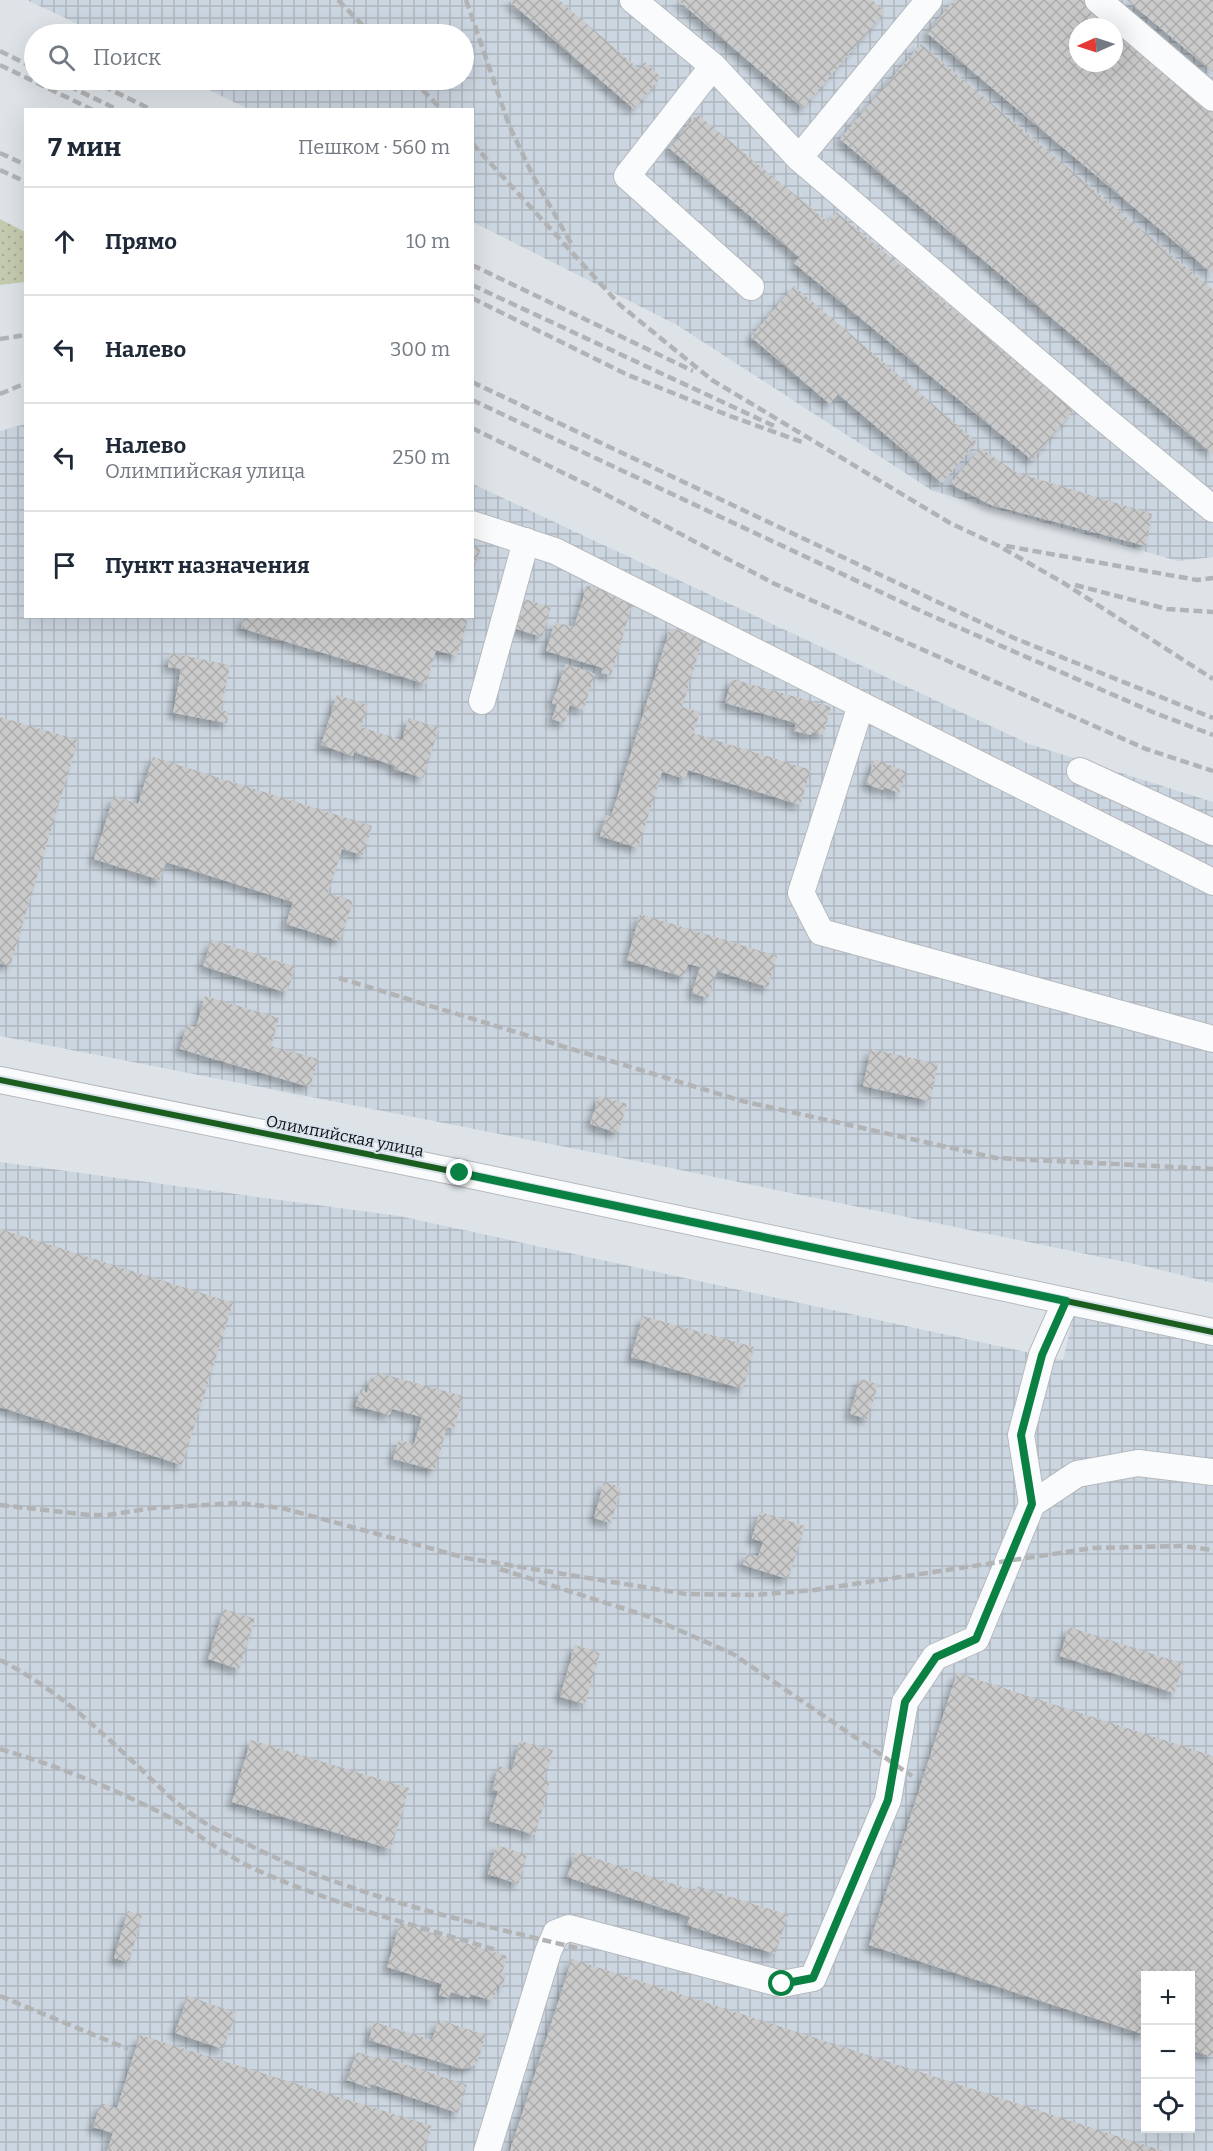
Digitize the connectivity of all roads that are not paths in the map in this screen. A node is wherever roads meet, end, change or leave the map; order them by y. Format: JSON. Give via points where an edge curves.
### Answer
{"nodes":[{"id":1,"x":633,"y":0,"type":"edge"},
{"id":2,"x":929,"y":0,"type":"edge"},
{"id":3,"x":1098,"y":0,"type":"edge"},
{"id":4,"x":713,"y":66,"type":"junction"},
{"id":5,"x":1213,"y":98,"type":"edge"},
{"id":6,"x":799,"y":158,"type":"junction"},
{"id":7,"x":751,"y":287,"type":"dead end"},
{"id":8,"x":1213,"y":509,"type":"edge"},
{"id":9,"x":474,"y":525,"type":"edge"},
{"id":10,"x":526,"y":541,"type":"junction"},
{"id":11,"x":482,"y":700,"type":"dead end"},
{"id":12,"x":861,"y":705,"type":"junction"},
{"id":13,"x":1080,"y":771,"type":"dead end"},
{"id":14,"x":1213,"y":832,"type":"edge"},
{"id":15,"x":1213,"y":882,"type":"edge"},
{"id":16,"x":1213,"y":1040,"type":"edge"},
{"id":17,"x":0,"y":1080,"type":"edge"},
{"id":18,"x":1066,"y":1301,"type":"junction"},
{"id":19,"x":1213,"y":1332,"type":"edge"},
{"id":20,"x":1213,"y":1472,"type":"edge"},
{"id":21,"x":1032,"y":1504,"type":"junction"},
{"id":22,"x":487,"y":2151,"type":"edge"}],
"edges":[{"from":1,"to":4,"type":"street"},
{"from":2,"to":6,"type":"street"},
{"from":3,"to":5,"type":"street"},
{"from":4,"to":6,"type":"street"},
{"from":4,"to":7,"type":"street","via":[[627,176]]},
{"from":6,"to":8,"type":"street"},
{"from":9,"to":10,"type":"street"},
{"from":10,"to":11,"type":"street"},
{"from":10,"to":12,"type":"street","via":[[555,551]]},
{"from":12,"to":15,"type":"street"},
{"from":12,"to":16,"type":"street","via":[[801,893],[821,932]]},
{"from":13,"to":14,"type":"street"},
{"from":17,"to":18,"type":"street","name":"Олимпийская улица"},
{"from":18,"to":19,"type":"street","name":"Олимпийская улица"},
{"from":18,"to":21,"type":"street","via":[[1042,1355],[1021,1435]]},
{"from":20,"to":21,"type":"street","via":[[1138,1463],[1077,1474]]},
{"from":21,"to":22,"type":"street","via":[[976,1639],[936,1657],[905,1702],[888,1800],[813,1978],[782,1984],[569,1928],[556,1933]]}]}
